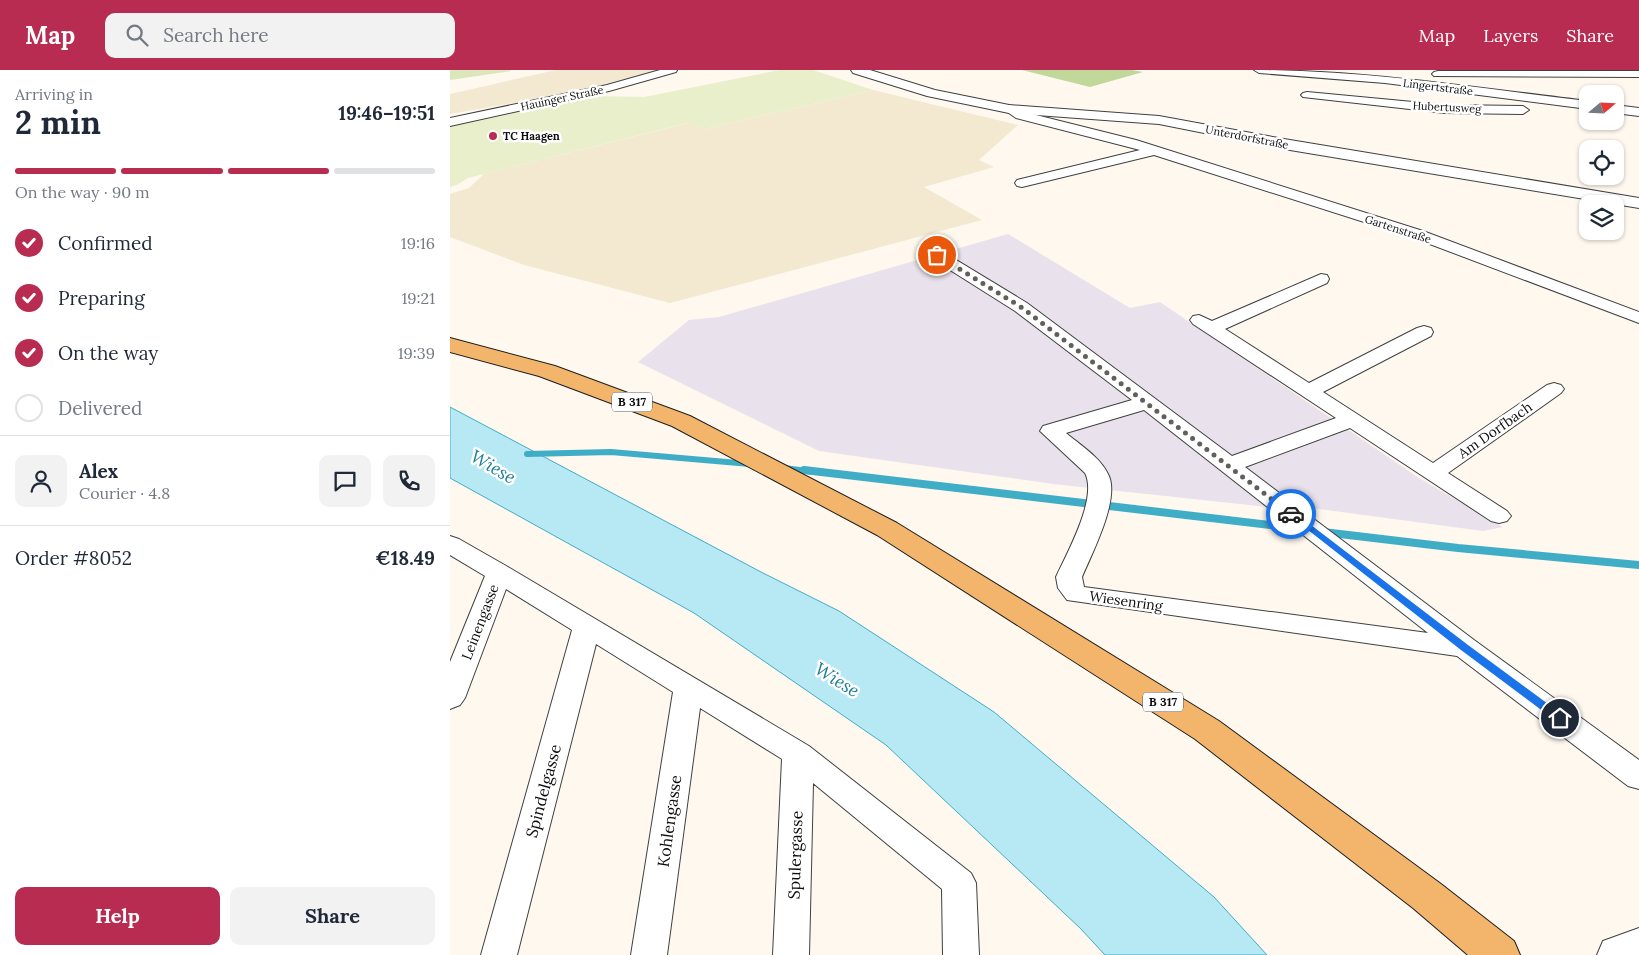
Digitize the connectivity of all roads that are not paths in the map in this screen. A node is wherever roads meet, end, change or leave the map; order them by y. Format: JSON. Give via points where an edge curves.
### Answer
{"nodes":[{"id":1,"x":672,"y":70,"type":"edge"},
{"id":2,"x":857,"y":70,"type":"edge"},
{"id":3,"x":1259,"y":70,"type":"edge"},
{"id":4,"x":1639,"y":74,"type":"edge"},
{"id":5,"x":1385,"y":80,"type":"junction"},
{"id":6,"x":1307,"y":95,"type":"dead end"},
{"id":7,"x":1579,"y":104,"type":"edge"},
{"id":8,"x":1009,"y":109,"type":"junction"},
{"id":9,"x":1579,"y":111,"type":"edge"},
{"id":10,"x":450,"y":122,"type":"edge"},
{"id":11,"x":1153,"y":151,"type":"junction"},
{"id":12,"x":1022,"y":183,"type":"dead end"},
{"id":13,"x":1639,"y":202,"type":"edge"},
{"id":14,"x":937,"y":255,"type":"dead end"},
{"id":15,"x":1321,"y":279,"type":"dead end"},
{"id":16,"x":1639,"y":318,"type":"edge"},
{"id":17,"x":1424,"y":332,"type":"dead end"},
{"id":18,"x":450,"y":345,"type":"edge"},
{"id":19,"x":1554,"y":389,"type":"dead end"},
{"id":20,"x":1309,"y":392,"type":"junction"},
{"id":21,"x":1148,"y":402,"type":"junction"},
{"id":22,"x":1351,"y":420,"type":"junction"},
{"id":23,"x":1229,"y":465,"type":"junction"},
{"id":24,"x":1435,"y":472,"type":"junction"},
{"id":25,"x":1499,"y":516,"type":"dead end"},
{"id":26,"x":450,"y":544,"type":"edge"},
{"id":27,"x":499,"y":573,"type":"junction"},
{"id":28,"x":587,"y":626,"type":"junction"},
{"id":29,"x":1464,"y":647,"type":"junction"},
{"id":30,"x":688,"y":688,"type":"junction"},
{"id":31,"x":450,"y":698,"type":"edge"},
{"id":32,"x":798,"y":754,"type":"junction"},
{"id":33,"x":1639,"y":777,"type":"edge"},
{"id":34,"x":1639,"y":946,"type":"edge"},
{"id":35,"x":499,"y":955,"type":"edge"},
{"id":36,"x":649,"y":955,"type":"edge"},
{"id":37,"x":791,"y":955,"type":"edge"},
{"id":38,"x":961,"y":955,"type":"edge"},
{"id":39,"x":1499,"y":955,"type":"edge"},
{"id":40,"x":1618,"y":955,"type":"edge"}],
"edges":[{"from":1,"to":10,"type":"street","name":"Hauinger Straße","via":[[609,88]]},
{"from":2,"to":8,"type":"street","name":"Unterdorfstraße","via":[[932,93]]},
{"from":3,"to":5,"type":"street","name":"Lingertstraße"},
{"from":4,"to":5,"type":"street","via":[[1428,74],[1400,75]]},
{"from":5,"to":7,"type":"street","name":"Lingertstraße"},
{"from":6,"to":9,"type":"street","name":"Hubertusweg","via":[[1445,109]]},
{"from":8,"to":11,"type":"street","name":"Gartenstraße","via":[[1020,115]]},
{"from":8,"to":13,"type":"street","name":"Unterdorfstraße","via":[[1159,120],[1284,144]]},
{"from":11,"to":12,"type":"street"},
{"from":11,"to":16,"type":"street","name":"Gartenstraße","via":[[1417,234]]},
{"from":14,"to":21,"type":"street","name":"Wiesenring","via":[[1021,307]]},
{"from":15,"to":20,"type":"street","via":[[1205,324]]},
{"from":17,"to":20,"type":"street"},
{"from":18,"to":39,"type":"main road","number":"B 317","via":[[547,371],[681,421],[887,529],[1207,730],[1427,896]]},
{"from":19,"to":24,"type":"street","name":"Am Dorfbach"},
{"from":20,"to":22,"type":"street"},
{"from":21,"to":23,"type":"street","name":"Wiesenring"},
{"from":21,"to":29,"type":"street","name":"Wiesenring","via":[[1051,431],[1098,475],[1097,506],[1069,577],[1070,588],[1076,594]]},
{"from":22,"to":23,"type":"street"},
{"from":22,"to":24,"type":"street"},
{"from":23,"to":29,"type":"street","name":"Wiesenring"},
{"from":24,"to":25,"type":"street"},
{"from":26,"to":27,"type":"street"},
{"from":27,"to":28,"type":"street"},
{"from":27,"to":31,"type":"street","name":"Leinengasse"},
{"from":28,"to":30,"type":"street"},
{"from":28,"to":35,"type":"street","name":"Spindelgasse"},
{"from":29,"to":33,"type":"street","name":"Wiesenring"},
{"from":30,"to":32,"type":"street"},
{"from":30,"to":36,"type":"street","name":"Kohlengasse"},
{"from":32,"to":37,"type":"street","name":"Spulergasse"},
{"from":32,"to":38,"type":"street","via":[[959,883]]},
{"from":34,"to":40,"type":"street"}]}
